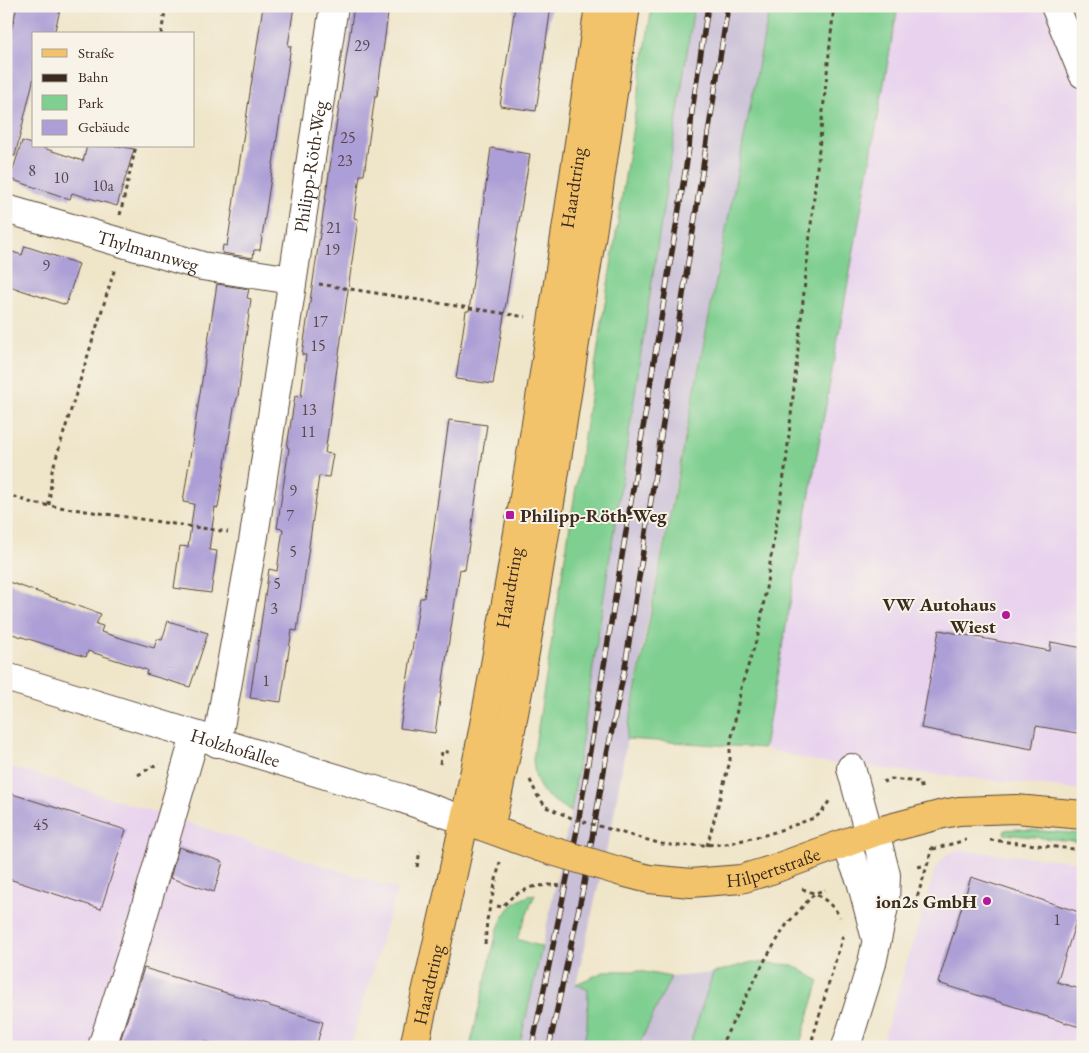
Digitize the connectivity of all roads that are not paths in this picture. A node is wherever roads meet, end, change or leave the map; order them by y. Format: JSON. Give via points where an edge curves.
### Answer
{"nodes":[{"id":1,"x":334,"y":6,"type":"edge"},
{"id":2,"x":600,"y":6,"type":"edge"},
{"id":3,"x":626,"y":6,"type":"edge"},
{"id":4,"x":1055,"y":6,"type":"edge"},
{"id":5,"x":1083,"y":74,"type":"edge"},
{"id":6,"x":6,"y":209,"type":"edge"},
{"id":7,"x":292,"y":280,"type":"junction"},
{"id":8,"x":6,"y":677,"type":"edge"},
{"id":9,"x":206,"y":739,"type":"junction"},
{"id":10,"x":851,"y":768,"type":"dead end"},
{"id":11,"x":1083,"y":815,"type":"edge"},
{"id":12,"x":464,"y":820,"type":"junction"},
{"id":13,"x":490,"y":828,"type":"junction"},
{"id":14,"x":863,"y":837,"type":"junction"},
{"id":15,"x":102,"y":1047,"type":"edge"},
{"id":16,"x":414,"y":1047,"type":"edge"},
{"id":17,"x":846,"y":1047,"type":"edge"}],
"edges":[{"from":1,"to":7,"type":"street","name":"Philipp-Röth-Weg"},
{"from":2,"to":12,"type":"main road","name":"Haardtring","via":[[553,322],[483,731]]},
{"from":3,"to":13,"type":"main road","name":"Haardtring","via":[[528,636]]},
{"from":4,"to":5,"type":"street"},
{"from":6,"to":7,"type":"street","name":"Thylmannweg","via":[[202,266]]},
{"from":7,"to":9,"type":"street","name":"Philipp-Röth-Weg","via":[[254,536]]},
{"from":8,"to":9,"type":"street","name":"Holzhofallee"},
{"from":9,"to":12,"type":"street","name":"Holzhofallee"},
{"from":9,"to":15,"type":"street","name":"Philipp-Röth-Weg"},
{"from":10,"to":14,"type":"street"},
{"from":11,"to":14,"type":"main road","name":"Hilpertstraße","via":[[1016,809],[959,811]]},
{"from":12,"to":13,"type":"main road","name":"Hilpertstraße"},
{"from":12,"to":16,"type":"main road","name":"Haardtring"},
{"from":13,"to":14,"type":"main road","name":"Hilpertstraße","bridge":true,"via":[[622,872],[649,879],[691,883],[741,879]]},
{"from":14,"to":17,"type":"street","via":[[861,881],[877,941]]}]}
